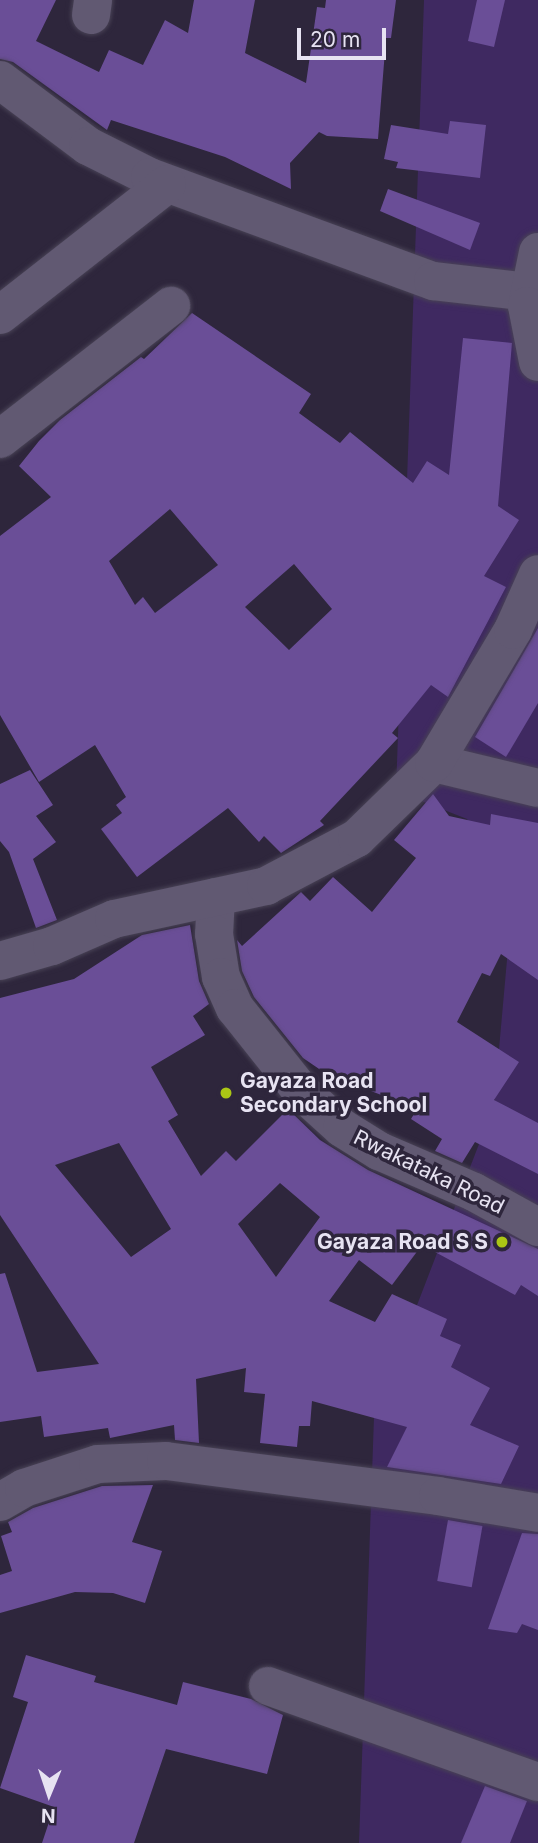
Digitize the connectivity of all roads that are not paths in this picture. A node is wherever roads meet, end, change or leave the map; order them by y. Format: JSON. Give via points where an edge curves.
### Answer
{"nodes":[{"id":1,"x":0,"y":80,"type":"edge"},
{"id":2,"x":167,"y":184,"type":"junction"},
{"id":3,"x":538,"y":252,"type":"edge"},
{"id":4,"x":530,"y":292,"type":"junction"},
{"id":5,"x":171,"y":306,"type":"dead end"},
{"id":6,"x":0,"y":315,"type":"edge"},
{"id":7,"x":538,"y":362,"type":"edge"},
{"id":8,"x":0,"y":439,"type":"edge"},
{"id":9,"x":538,"y":574,"type":"edge"},
{"id":10,"x":435,"y":763,"type":"junction"},
{"id":11,"x":538,"y":788,"type":"edge"},
{"id":12,"x":216,"y":897,"type":"junction"},
{"id":13,"x":0,"y":961,"type":"edge"},
{"id":14,"x":538,"y":1227,"type":"edge"},
{"id":15,"x":0,"y":1502,"type":"edge"},
{"id":16,"x":538,"y":1513,"type":"edge"},
{"id":17,"x":268,"y":1686,"type":"dead end"},
{"id":18,"x":538,"y":1782,"type":"edge"}],
"edges":[{"from":1,"to":2,"type":"street","via":[[88,146]]},
{"from":2,"to":4,"type":"street","via":[[433,281]]},
{"from":2,"to":6,"type":"street"},
{"from":3,"to":4,"type":"street"},
{"from":4,"to":7,"type":"street","via":[[527,306]]},
{"from":5,"to":8,"type":"street"},
{"from":9,"to":10,"type":"street","via":[[513,630]]},
{"from":10,"to":11,"type":"street"},
{"from":10,"to":12,"type":"street","via":[[357,838],[266,886]]},
{"from":12,"to":13,"type":"street","via":[[114,919],[52,946]]},
{"from":12,"to":14,"type":"street","name":"Rwakataka Road","via":[[214,934],[225,987],[235,1008],[301,1091],[342,1128],[379,1150],[474,1192]]},
{"from":15,"to":16,"type":"street","via":[[24,1488],[99,1464],[166,1461]]},
{"from":17,"to":18,"type":"street"}]}
